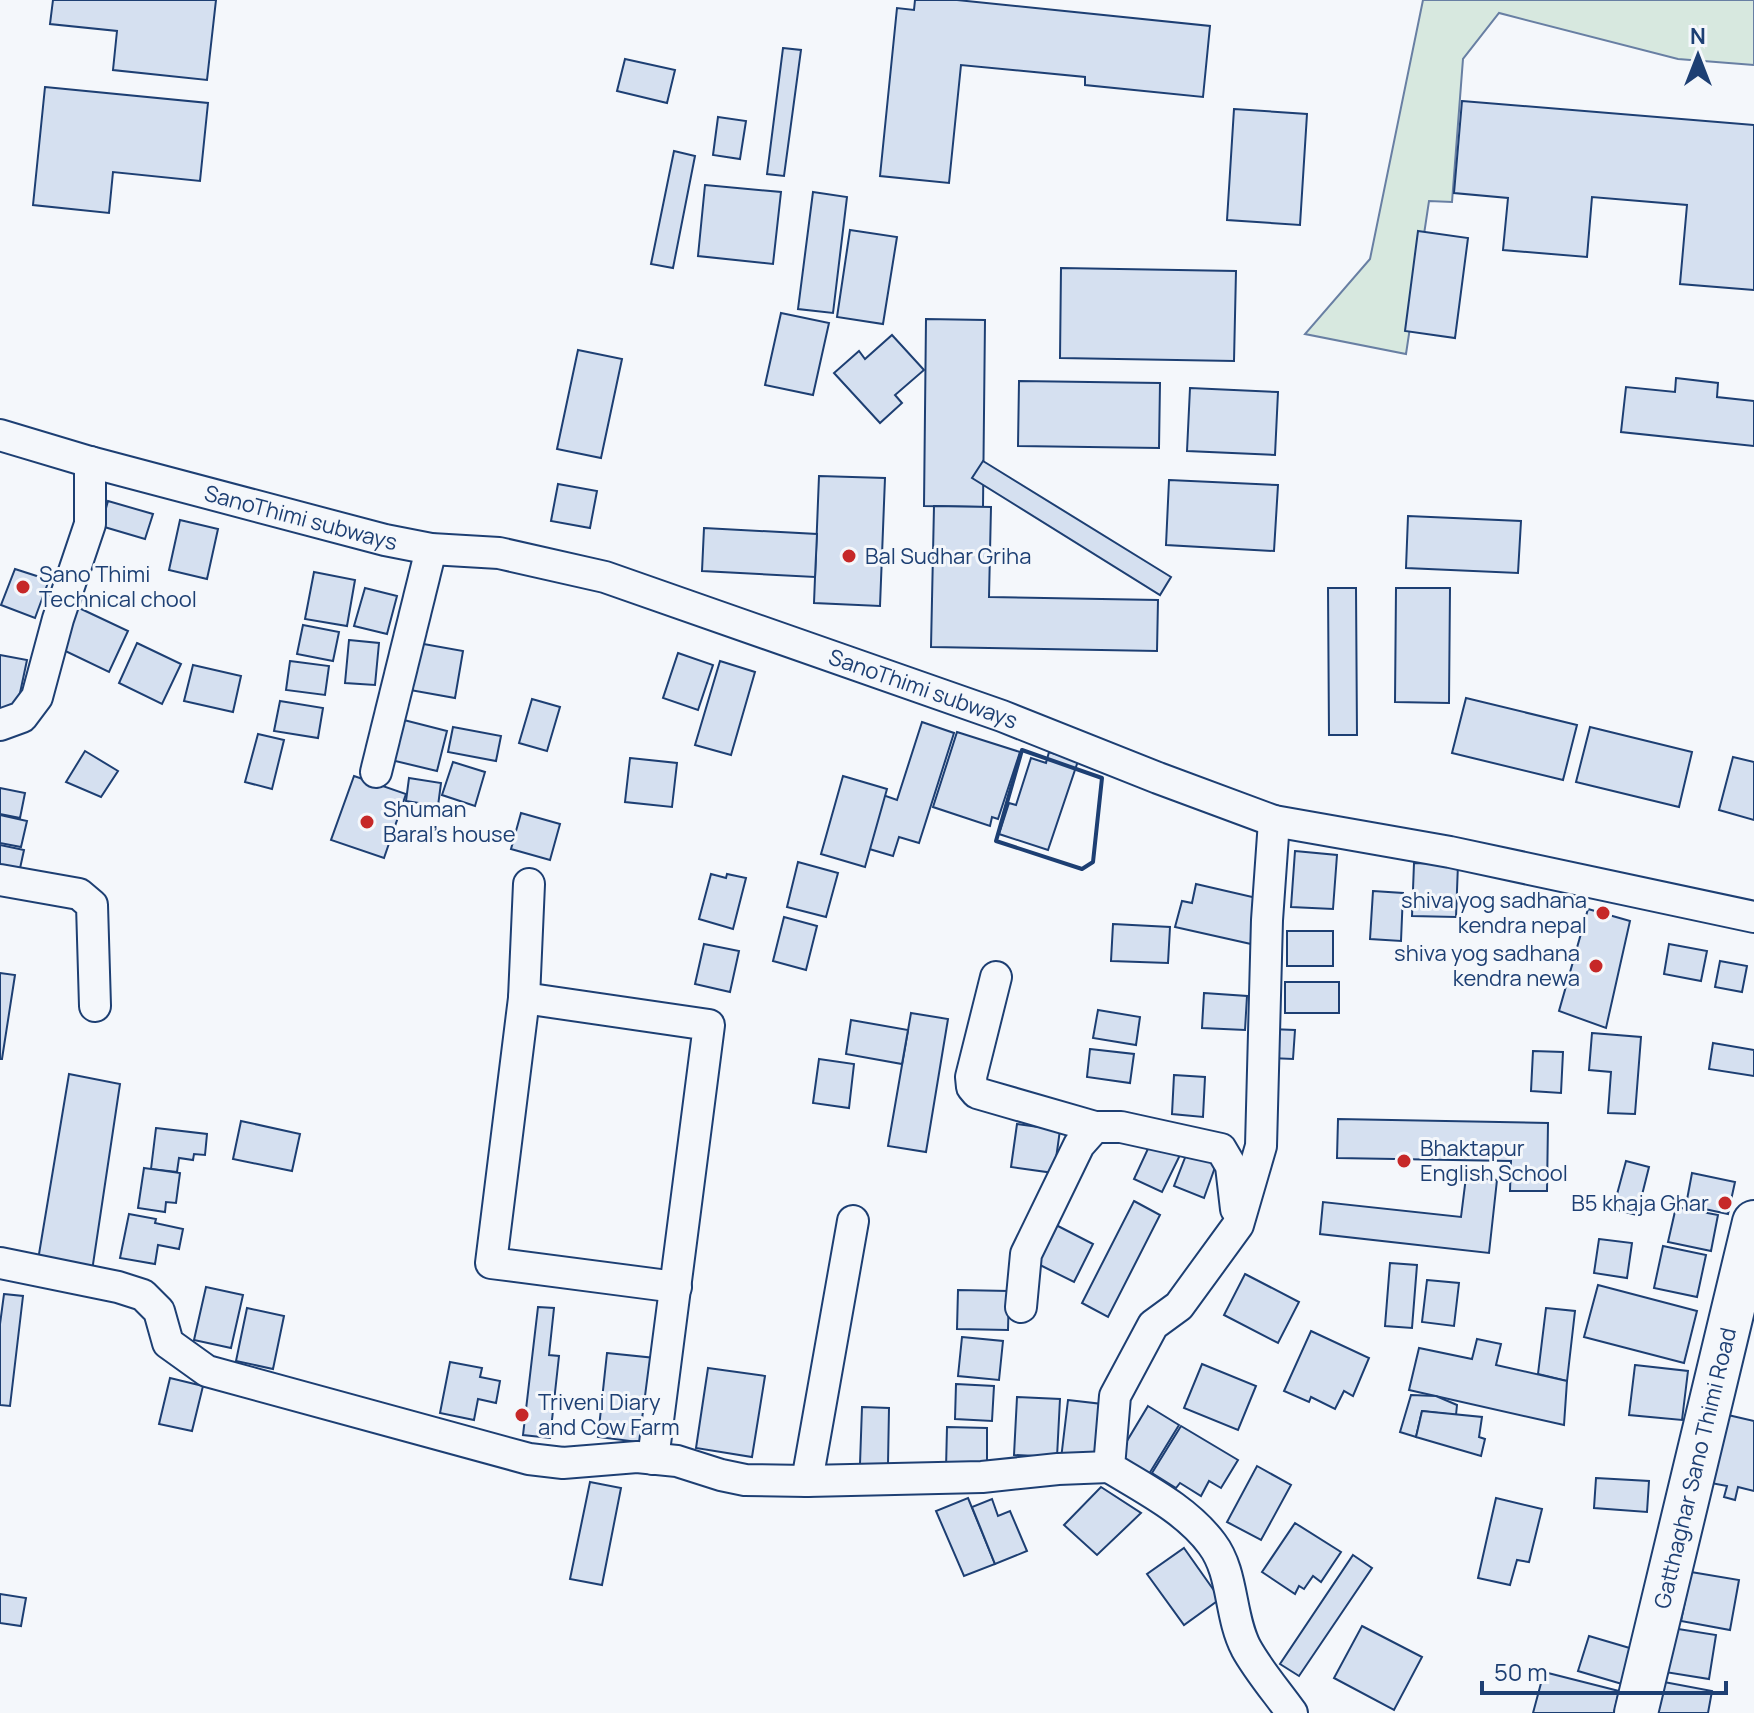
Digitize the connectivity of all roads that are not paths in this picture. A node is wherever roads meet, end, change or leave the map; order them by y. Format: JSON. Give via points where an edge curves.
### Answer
{"nodes":[{"id":1,"x":0,"y":435,"type":"edge"},
{"id":2,"x":90,"y":462,"type":"junction"},
{"id":3,"x":431,"y":549,"type":"junction"},
{"id":4,"x":0,"y":725,"type":"edge"},
{"id":5,"x":376,"y":772,"type":"dead end"},
{"id":6,"x":1274,"y":821,"type":"junction"},
{"id":7,"x":0,"y":880,"type":"edge"},
{"id":8,"x":529,"y":884,"type":"dead end"},
{"id":9,"x":1754,"y":917,"type":"edge"},
{"id":10,"x":996,"y":977,"type":"dead end"},
{"id":11,"x":524,"y":998,"type":"junction"},
{"id":12,"x":95,"y":1006,"type":"dead end"},
{"id":13,"x":1095,"y":1127,"type":"junction"},
{"id":14,"x":853,"y":1221,"type":"dead end"},
{"id":15,"x":1754,"y":1222,"type":"edge"},
{"id":16,"x":1238,"y":1225,"type":"junction"},
{"id":17,"x":0,"y":1263,"type":"edge"},
{"id":18,"x":676,"y":1287,"type":"junction"},
{"id":19,"x":1021,"y":1307,"type":"dead end"},
{"id":20,"x":653,"y":1459,"type":"junction"},
{"id":21,"x":1109,"y":1467,"type":"junction"},
{"id":22,"x":807,"y":1481,"type":"junction"},
{"id":23,"x":1292,"y":1713,"type":"edge"},
{"id":24,"x":1636,"y":1713,"type":"edge"}],
"edges":[{"from":1,"to":2,"type":"street","name":"SanoThimi subways"},
{"from":2,"to":3,"type":"street","name":"SanoThimi subways"},
{"from":2,"to":4,"type":"street","via":[[90,524],[37,697],[22,717]]},
{"from":3,"to":5,"type":"street"},
{"from":3,"to":6,"type":"street","name":"SanoThimi subways","via":[[499,553],[605,577],[1002,716]]},
{"from":6,"to":9,"type":"street","name":"SanoThimi subways","via":[[1450,852]]},
{"from":6,"to":16,"type":"street","via":[[1261,1146]]},
{"from":7,"to":12,"type":"street","via":[[79,894],[92,905]]},
{"from":8,"to":11,"type":"street"},
{"from":10,"to":13,"type":"street","via":[[972,1087],[977,1093]]},
{"from":11,"to":18,"type":"street","via":[[709,1025]]},
{"from":11,"to":18,"type":"street","via":[[491,1263]]},
{"from":13,"to":16,"type":"street","via":[[1121,1127],[1221,1149],[1231,1166]]},
{"from":13,"to":19,"type":"street","via":[[1079,1145],[1026,1254]]},
{"from":14,"to":22,"type":"street"},
{"from":15,"to":24,"type":"main road","name":"Gatthaghar Sano Thimi Road"},
{"from":16,"to":21,"type":"street","via":[[1179,1306],[1153,1325],[1115,1396]]},
{"from":17,"to":20,"type":"street","via":[[143,1295],[159,1311],[168,1343],[207,1371],[529,1459]]},
{"from":18,"to":20,"type":"street"},
{"from":20,"to":22,"type":"street","via":[[745,1480]]},
{"from":21,"to":22,"type":"street","via":[[982,1477]]},
{"from":21,"to":23,"type":"street","via":[[1159,1497],[1214,1546],[1246,1648]]}]}
